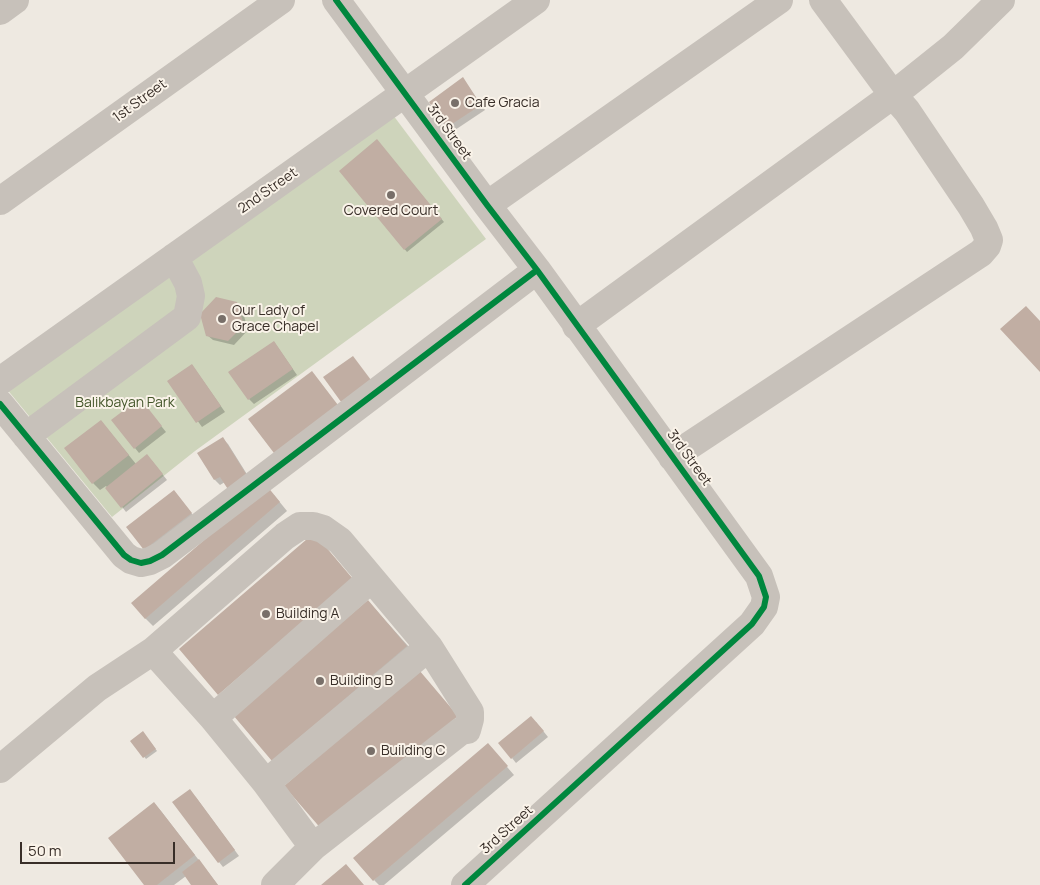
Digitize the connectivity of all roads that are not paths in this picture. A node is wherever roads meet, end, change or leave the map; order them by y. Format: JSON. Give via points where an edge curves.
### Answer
{"nodes":[{"id":1,"x":15,"y":0,"type":"edge"},
{"id":2,"x":281,"y":0,"type":"edge"},
{"id":3,"x":336,"y":0,"type":"edge"},
{"id":4,"x":536,"y":0,"type":"edge"},
{"id":5,"x":779,"y":0,"type":"edge"},
{"id":6,"x":823,"y":0,"type":"edge"},
{"id":7,"x":1001,"y":0,"type":"edge"},
{"id":8,"x":0,"y":11,"type":"edge"},
{"id":9,"x":405,"y":93,"type":"junction"},
{"id":10,"x":892,"y":95,"type":"junction"},
{"id":11,"x":0,"y":201,"type":"edge"},
{"id":12,"x":487,"y":205,"type":"junction"},
{"id":13,"x":174,"y":257,"type":"junction"},
{"id":14,"x":537,"y":270,"type":"junction"},
{"id":15,"x":576,"y":326,"type":"junction"},
{"id":16,"x":0,"y":381,"type":"edge"},
{"id":17,"x":0,"y":404,"type":"edge"},
{"id":18,"x":26,"y":436,"type":"junction"},
{"id":19,"x":672,"y":457,"type":"junction"},
{"id":20,"x":371,"y":579,"type":"junction"},
{"id":21,"x":429,"y":648,"type":"junction"},
{"id":22,"x":153,"y":651,"type":"junction"},
{"id":23,"x":213,"y":718,"type":"junction"},
{"id":24,"x":0,"y":769,"type":"edge"},
{"id":25,"x":266,"y":783,"type":"junction"},
{"id":26,"x":313,"y":847,"type":"junction"},
{"id":27,"x":275,"y":885,"type":"edge"},
{"id":28,"x":465,"y":885,"type":"edge"}],
"edges":[{"from":1,"to":8,"type":"street"},
{"from":2,"to":11,"type":"street","name":"1st Street"},
{"from":3,"to":9,"type":"street","name":"3rd Street"},
{"from":4,"to":9,"type":"street","name":"2nd Street"},
{"from":5,"to":12,"type":"street"},
{"from":6,"to":10,"type":"street"},
{"from":7,"to":10,"type":"street","via":[[953,47]]},
{"from":9,"to":12,"type":"street","name":"3rd Street"},
{"from":9,"to":13,"type":"street","name":"2nd Street"},
{"from":10,"to":15,"type":"street"},
{"from":10,"to":19,"type":"street","via":[[907,111],[976,213],[989,240],[987,246]]},
{"from":12,"to":14,"type":"street","name":"3rd Street"},
{"from":13,"to":16,"type":"street","name":"2nd Street"},
{"from":13,"to":18,"type":"street","via":[[191,296],[187,317]]},
{"from":14,"to":15,"type":"street","name":"3rd Street"},
{"from":14,"to":18,"type":"street","via":[[162,555],[141,563],[124,555]]},
{"from":15,"to":19,"type":"street","name":"3rd Street"},
{"from":17,"to":18,"type":"street"},
{"from":19,"to":28,"type":"street","name":"3rd Street","via":[[759,576],[766,597],[764,608],[752,624]]},
{"from":20,"to":21,"type":"street"},
{"from":20,"to":22,"type":"street","via":[[340,541],[323,529],[300,526]]},
{"from":20,"to":23,"type":"street"},
{"from":21,"to":25,"type":"street"},
{"from":21,"to":26,"type":"street","via":[[470,712],[467,730],[461,730]]},
{"from":22,"to":23,"type":"street"},
{"from":22,"to":24,"type":"street","via":[[97,688]]},
{"from":23,"to":25,"type":"street"},
{"from":25,"to":26,"type":"street"},
{"from":26,"to":27,"type":"street"}]}
